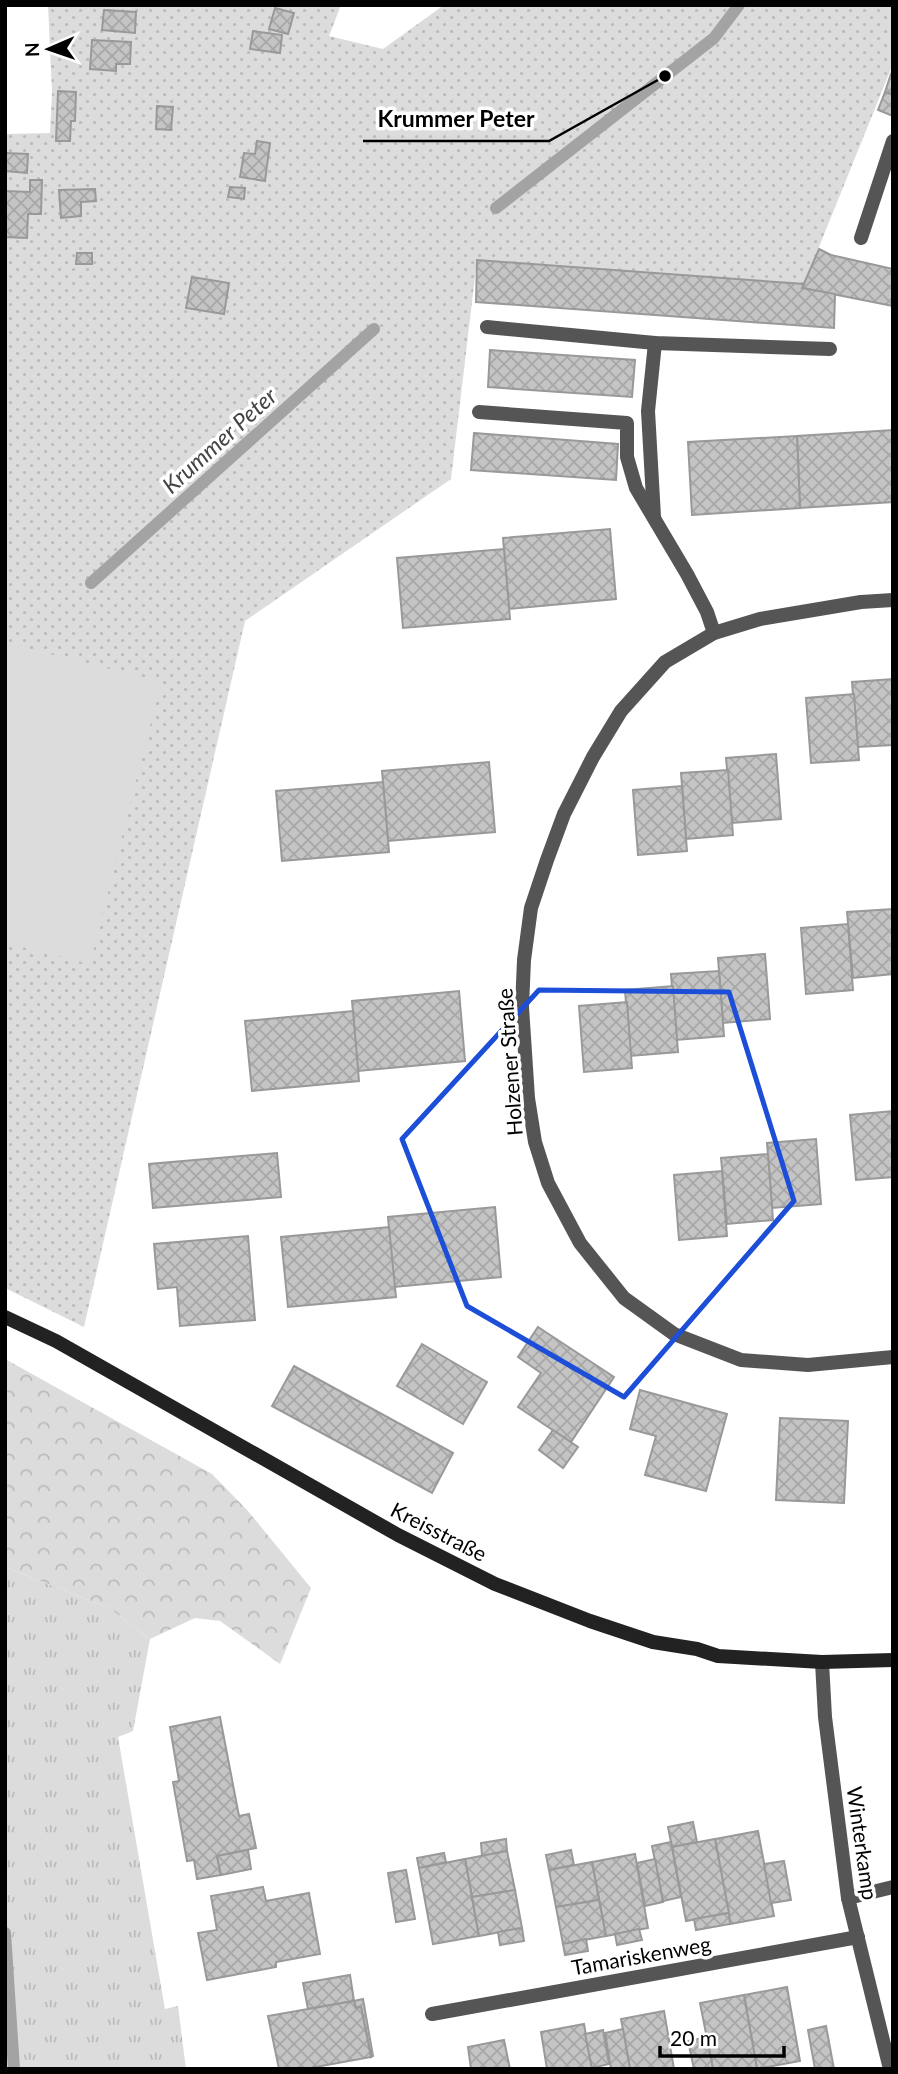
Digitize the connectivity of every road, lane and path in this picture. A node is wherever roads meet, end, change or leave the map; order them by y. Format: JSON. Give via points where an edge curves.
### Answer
{"nodes":[{"id":1,"x":893,"y":141,"type":"edge"},
{"id":2,"x":861,"y":238,"type":"dead end"},
{"id":3,"x":487,"y":327,"type":"dead end"},
{"id":4,"x":655,"y":343,"type":"junction"},
{"id":5,"x":830,"y":349,"type":"dead end"},
{"id":6,"x":479,"y":412,"type":"dead end"},
{"id":7,"x":654,"y":518,"type":"junction"},
{"id":8,"x":893,"y":600,"type":"edge"},
{"id":9,"x":714,"y":633,"type":"junction"},
{"id":10,"x":5,"y":1317,"type":"edge"},
{"id":11,"x":893,"y":1357,"type":"edge"},
{"id":12,"x":893,"y":1660,"type":"edge"},
{"id":13,"x":822,"y":1662,"type":"junction"},
{"id":14,"x":893,"y":1887,"type":"edge"},
{"id":15,"x":848,"y":1898,"type":"junction"},
{"id":16,"x":858,"y":1937,"type":"junction"},
{"id":17,"x":432,"y":2014,"type":"dead end"},
{"id":18,"x":890,"y":2069,"type":"edge"}],
"edges":[{"from":1,"to":2,"type":"street"},
{"from":3,"to":4,"type":"street"},
{"from":4,"to":5,"type":"street"},
{"from":4,"to":7,"type":"street","via":[[648,411]]},
{"from":6,"to":7,"type":"street","via":[[627,423],[627,457],[636,488]]},
{"from":7,"to":9,"type":"street","via":[[707,612]]},
{"from":8,"to":9,"type":"street","name":"Holzener Straße","via":[[760,619]]},
{"from":9,"to":11,"type":"street","name":"Holzener Straße","via":[[665,662],[621,711],[570,803],[547,860],[531,908],[522,1007],[535,1142],[548,1183],[580,1244],[624,1298],[674,1334],[741,1360],[808,1365]]},
{"from":10,"to":13,"type":"main road","name":"Kreisstraße","via":[[495,1584],[653,1642],[718,1656]]},
{"from":12,"to":13,"type":"main road","name":"Kreisstraße"},
{"from":13,"to":15,"type":"street","name":"Winterkamp"},
{"from":14,"to":15,"type":"street"},
{"from":15,"to":16,"type":"street","name":"Winterkamp"},
{"from":16,"to":17,"type":"street","name":"Tamariskenweg"},
{"from":16,"to":18,"type":"street","name":"Winterkamp"}]}
